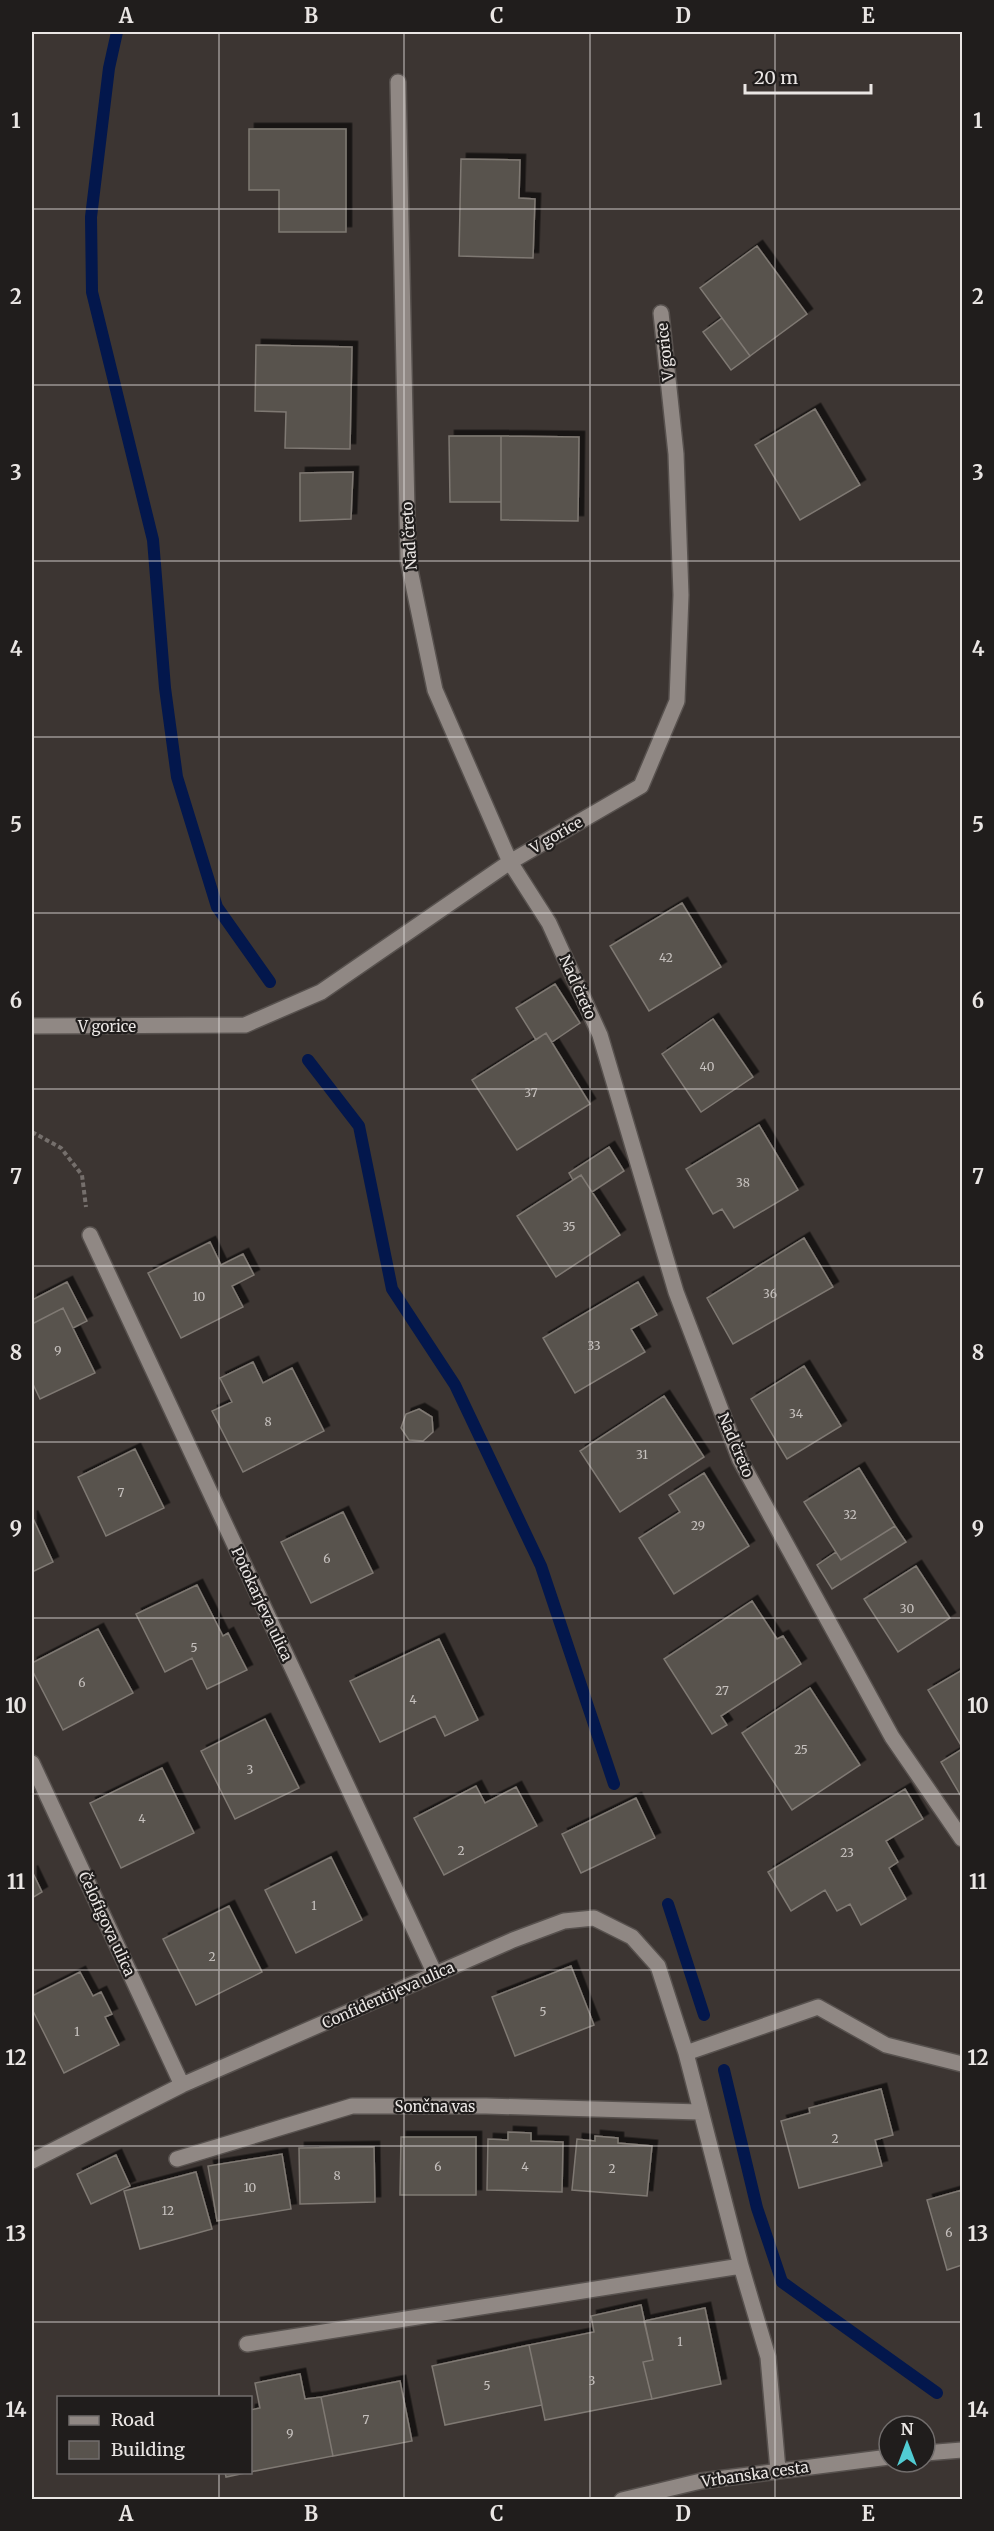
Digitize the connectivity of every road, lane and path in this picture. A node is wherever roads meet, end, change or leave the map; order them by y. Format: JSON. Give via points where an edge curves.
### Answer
{"nodes":[{"id":1,"x":398,"y":82,"type":"dead end"},
{"id":2,"x":661,"y":313,"type":"dead end"},
{"id":3,"x":510,"y":862,"type":"junction"},
{"id":4,"x":32,"y":1026,"type":"edge"},
{"id":5,"x":32,"y":1132,"type":"edge"},
{"id":6,"x":90,"y":1235,"type":"joint"},
{"id":7,"x":32,"y":1763,"type":"edge"},
{"id":8,"x":963,"y":1839,"type":"edge"},
{"id":9,"x":435,"y":1974,"type":"junction"},
{"id":10,"x":686,"y":2053,"type":"junction"},
{"id":11,"x":963,"y":2064,"type":"edge"},
{"id":12,"x":182,"y":2085,"type":"junction"},
{"id":13,"x":700,"y":2112,"type":"junction"},
{"id":14,"x":177,"y":2159,"type":"dead end"},
{"id":15,"x":32,"y":2161,"type":"edge"},
{"id":16,"x":741,"y":2266,"type":"junction"},
{"id":17,"x":247,"y":2344,"type":"dead end"},
{"id":18,"x":963,"y":2450,"type":"edge"},
{"id":19,"x":937,"y":2452,"type":"edge"},
{"id":20,"x":877,"y":2458,"type":"edge"},
{"id":21,"x":778,"y":2470,"type":"junction"},
{"id":22,"x":622,"y":2499,"type":"edge"}],
"edges":[{"from":1,"to":3,"type":"street","name":"Nad čreto","via":[[408,560],[435,690]]},
{"from":2,"to":3,"type":"street","name":"V gorice","via":[[676,454],[681,595],[677,701],[641,786]]},
{"from":3,"to":4,"type":"street","name":"V gorice","via":[[321,992],[245,1025]]},
{"from":3,"to":8,"type":"street","name":"Nad čreto","via":[[549,923],[600,1035],[676,1292],[740,1460],[892,1737]]},
{"from":5,"to":6,"type":"path","via":[[61,1148],[82,1175]]},
{"from":6,"to":9,"type":"street","name":"Potokarjeva ulica"},
{"from":7,"to":12,"type":"street","name":"Čelofigova ulica"},
{"from":9,"to":10,"type":"street","name":"Confidentijeva ulica","via":[[564,1921],[594,1918],[632,1937],[658,1966]]},
{"from":9,"to":12,"type":"street","name":"Confidentijeva ulica"},
{"from":10,"to":11,"type":"street","via":[[818,2007],[886,2045]]},
{"from":10,"to":13,"type":"street","name":"Confidentijeva ulica"},
{"from":12,"to":15,"type":"street","name":"Confidentijeva ulica"},
{"from":13,"to":14,"type":"street","name":"Sončna vas","via":[[352,2106]]},
{"from":13,"to":16,"type":"street","name":"Confidentijeva ulica"},
{"from":16,"to":17,"type":"street"},
{"from":16,"to":21,"type":"street","name":"Confidentijeva ulica","via":[[768,2357]]},
{"from":18,"to":19,"type":"street"},
{"from":20,"to":21,"type":"street","name":"Vrbanska cesta"},
{"from":21,"to":22,"type":"street","name":"Vrbanska cesta","via":[[701,2481]]}]}
